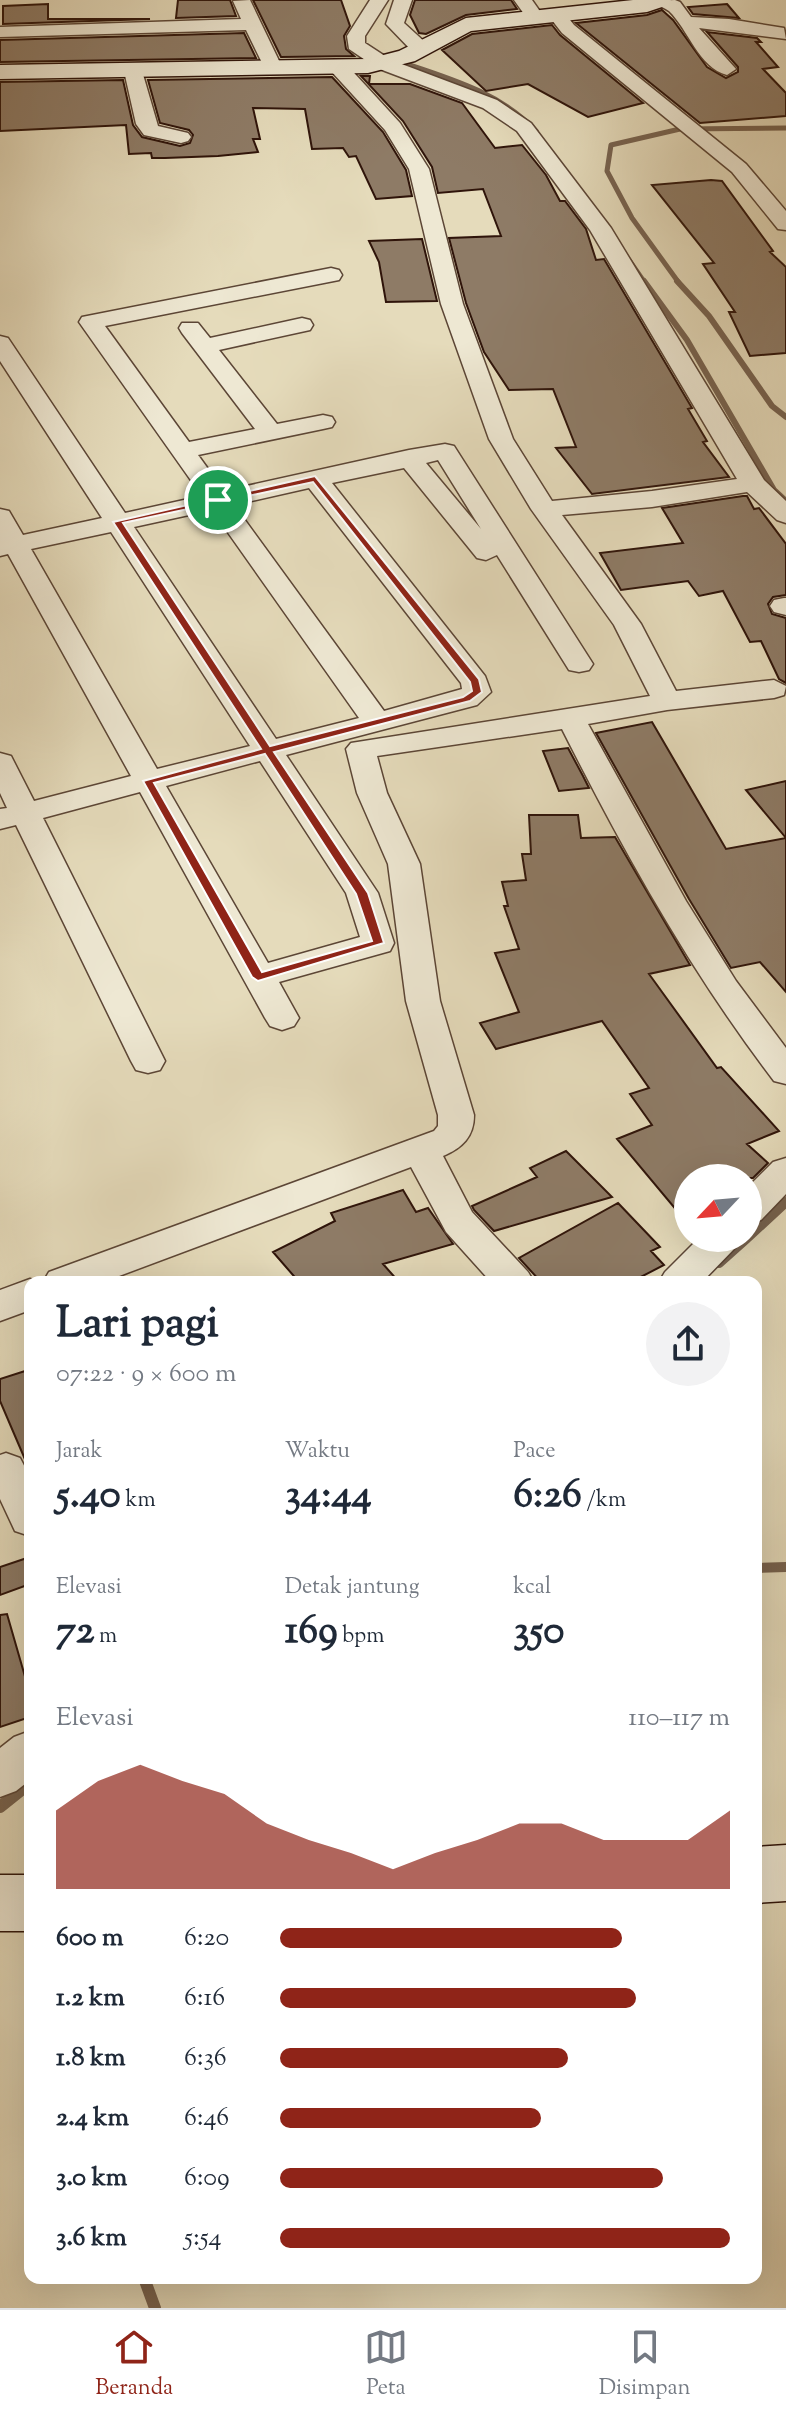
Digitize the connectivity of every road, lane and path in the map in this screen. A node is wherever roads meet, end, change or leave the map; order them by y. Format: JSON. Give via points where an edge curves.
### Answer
{"nodes":[{"id":1,"x":241,"y":0,"type":"edge"},
{"id":2,"x":379,"y":0,"type":"edge"},
{"id":3,"x":403,"y":0,"type":"edge"},
{"id":4,"x":661,"y":0,"type":"edge"},
{"id":5,"x":539,"y":10,"type":"edge"},
{"id":6,"x":687,"y":22,"type":"junction"},
{"id":7,"x":251,"y":24,"type":"junction"},
{"id":8,"x":0,"y":32,"type":"edge"},
{"id":9,"x":784,"y":34,"type":"dead end"},
{"id":10,"x":400,"y":57,"type":"junction"},
{"id":11,"x":273,"y":67,"type":"junction"},
{"id":12,"x":338,"y":67,"type":"junction"},
{"id":13,"x":727,"y":69,"type":"dead end"},
{"id":14,"x":133,"y":71,"type":"junction"},
{"id":15,"x":0,"y":72,"type":"edge"},
{"id":16,"x":181,"y":137,"type":"dead end"},
{"id":17,"x":786,"y":224,"type":"edge"},
{"id":18,"x":331,"y":275,"type":"dead end"},
{"id":19,"x":302,"y":325,"type":"dead end"},
{"id":20,"x":245,"y":338,"type":"junction"},
{"id":21,"x":0,"y":343,"type":"edge"},
{"id":22,"x":323,"y":422,"type":"dead end"},
{"id":23,"x":271,"y":433,"type":"junction"},
{"id":24,"x":182,"y":451,"type":"junction"},
{"id":25,"x":409,"y":458,"type":"junction"},
{"id":26,"x":315,"y":479,"type":"junction"},
{"id":27,"x":753,"y":484,"type":"junction"},
{"id":28,"x":218,"y":500,"type":"junction"},
{"id":29,"x":544,"y":509,"type":"junction"},
{"id":30,"x":786,"y":515,"type":"edge"},
{"id":31,"x":0,"y":517,"type":"edge"},
{"id":32,"x":117,"y":522,"type":"junction"},
{"id":33,"x":8,"y":546,"type":"edge"},
{"id":34,"x":774,"y":689,"type":"dead end"},
{"id":35,"x":667,"y":701,"type":"junction"},
{"id":36,"x":571,"y":719,"type":"junction"},
{"id":37,"x":377,"y":722,"type":"junction"},
{"id":38,"x":267,"y":750,"type":"junction"},
{"id":39,"x":0,"y":762,"type":"edge"},
{"id":40,"x":148,"y":781,"type":"junction"},
{"id":41,"x":12,"y":815,"type":"edge"},
{"id":42,"x":258,"y":977,"type":"junction"},
{"id":43,"x":282,"y":1018,"type":"dead end"},
{"id":44,"x":148,"y":1061,"type":"dead end"},
{"id":45,"x":786,"y":1072,"type":"edge"},
{"id":46,"x":422,"y":1149,"type":"junction"},
{"id":47,"x":786,"y":1171,"type":"edge"},
{"id":48,"x":762,"y":1196,"type":"edge"},
{"id":49,"x":708,"y":1252,"type":"edge"},
{"id":50,"x":78,"y":1276,"type":"edge"},
{"id":51,"x":509,"y":1276,"type":"edge"},
{"id":52,"x":684,"y":1276,"type":"edge"},
{"id":53,"x":24,"y":1296,"type":"edge"},
{"id":54,"x":0,"y":1306,"type":"edge"},
{"id":55,"x":12,"y":1467,"type":"edge"},
{"id":56,"x":24,"y":1501,"type":"edge"},
{"id":57,"x":24,"y":1757,"type":"edge"},
{"id":58,"x":0,"y":1776,"type":"edge"},
{"id":59,"x":786,"y":1873,"type":"edge"},
{"id":60,"x":762,"y":1875,"type":"edge"},
{"id":61,"x":0,"y":1903,"type":"edge"},
{"id":62,"x":24,"y":1903,"type":"edge"}],
"edges":[{"from":1,"to":7,"type":"street"},
{"from":2,"to":10,"type":"street","via":[[356,36],[356,45]]},
{"from":3,"to":10,"type":"street","via":[[395,24]]},
{"from":4,"to":5,"type":"street"},
{"from":4,"to":6,"type":"street"},
{"from":5,"to":10,"type":"street","via":[[466,25]]},
{"from":5,"to":17,"type":"street","via":[[739,168]]},
{"from":6,"to":9,"type":"street"},
{"from":6,"to":13,"type":"street"},
{"from":7,"to":8,"type":"street","via":[[115,22]]},
{"from":7,"to":11,"type":"street"},
{"from":10,"to":12,"type":"street"},
{"from":10,"to":27,"type":"street","via":[[524,127],[600,228]]},
{"from":11,"to":12,"type":"street"},
{"from":11,"to":14,"type":"street"},
{"from":12,"to":29,"type":"street","via":[[393,127],[419,169],[452,304],[501,439]]},
{"from":14,"to":15,"type":"street"},
{"from":14,"to":16,"type":"street","via":[[151,131]]},
{"from":18,"to":24,"type":"street","via":[[90,322]]},
{"from":19,"to":20,"type":"street"},
{"from":20,"to":23,"type":"street"},
{"from":20,"to":23,"type":"street","via":[[198,337]]},
{"from":21,"to":32,"type":"street"},
{"from":22,"to":23,"type":"street"},
{"from":23,"to":24,"type":"street"},
{"from":24,"to":28,"type":"street"},
{"from":25,"to":25,"type":"street","via":[[529,603],[579,664],[445,451]]},
{"from":25,"to":26,"type":"street"},
{"from":26,"to":28,"type":"street"},
{"from":26,"to":37,"type":"street","via":[[475,682],[477,692],[467,699]]},
{"from":27,"to":29,"type":"street"},
{"from":27,"to":30,"type":"street"},
{"from":28,"to":32,"type":"street"},
{"from":28,"to":37,"type":"street"},
{"from":29,"to":35,"type":"street","via":[[627,624]]},
{"from":31,"to":33,"type":"street"},
{"from":32,"to":33,"type":"street"},
{"from":32,"to":38,"type":"street"},
{"from":33,"to":40,"type":"street"},
{"from":34,"to":35,"type":"street"},
{"from":35,"to":36,"type":"street"},
{"from":36,"to":45,"type":"street","via":[[653,878],[740,1016]]},
{"from":36,"to":46,"type":"street","via":[[359,752],[404,864],[423,1001],[456,1115],[456,1128],[447,1140]]},
{"from":37,"to":38,"type":"street"},
{"from":38,"to":40,"type":"street"},
{"from":38,"to":42,"type":"street","via":[[362,893],[378,943]]},
{"from":39,"to":41,"type":"street"},
{"from":40,"to":41,"type":"street"},
{"from":40,"to":42,"type":"street"},
{"from":41,"to":44,"type":"street"},
{"from":42,"to":43,"type":"street"},
{"from":46,"to":50,"type":"street"},
{"from":46,"to":51,"type":"street","via":[[439,1195],[474,1244]]},
{"from":47,"to":48,"type":"street"},
{"from":49,"to":52,"type":"street"},
{"from":53,"to":54,"type":"street"},
{"from":55,"to":56,"type":"street"},
{"from":57,"to":58,"type":"street"},
{"from":59,"to":60,"type":"street"},
{"from":61,"to":62,"type":"street"}]}
